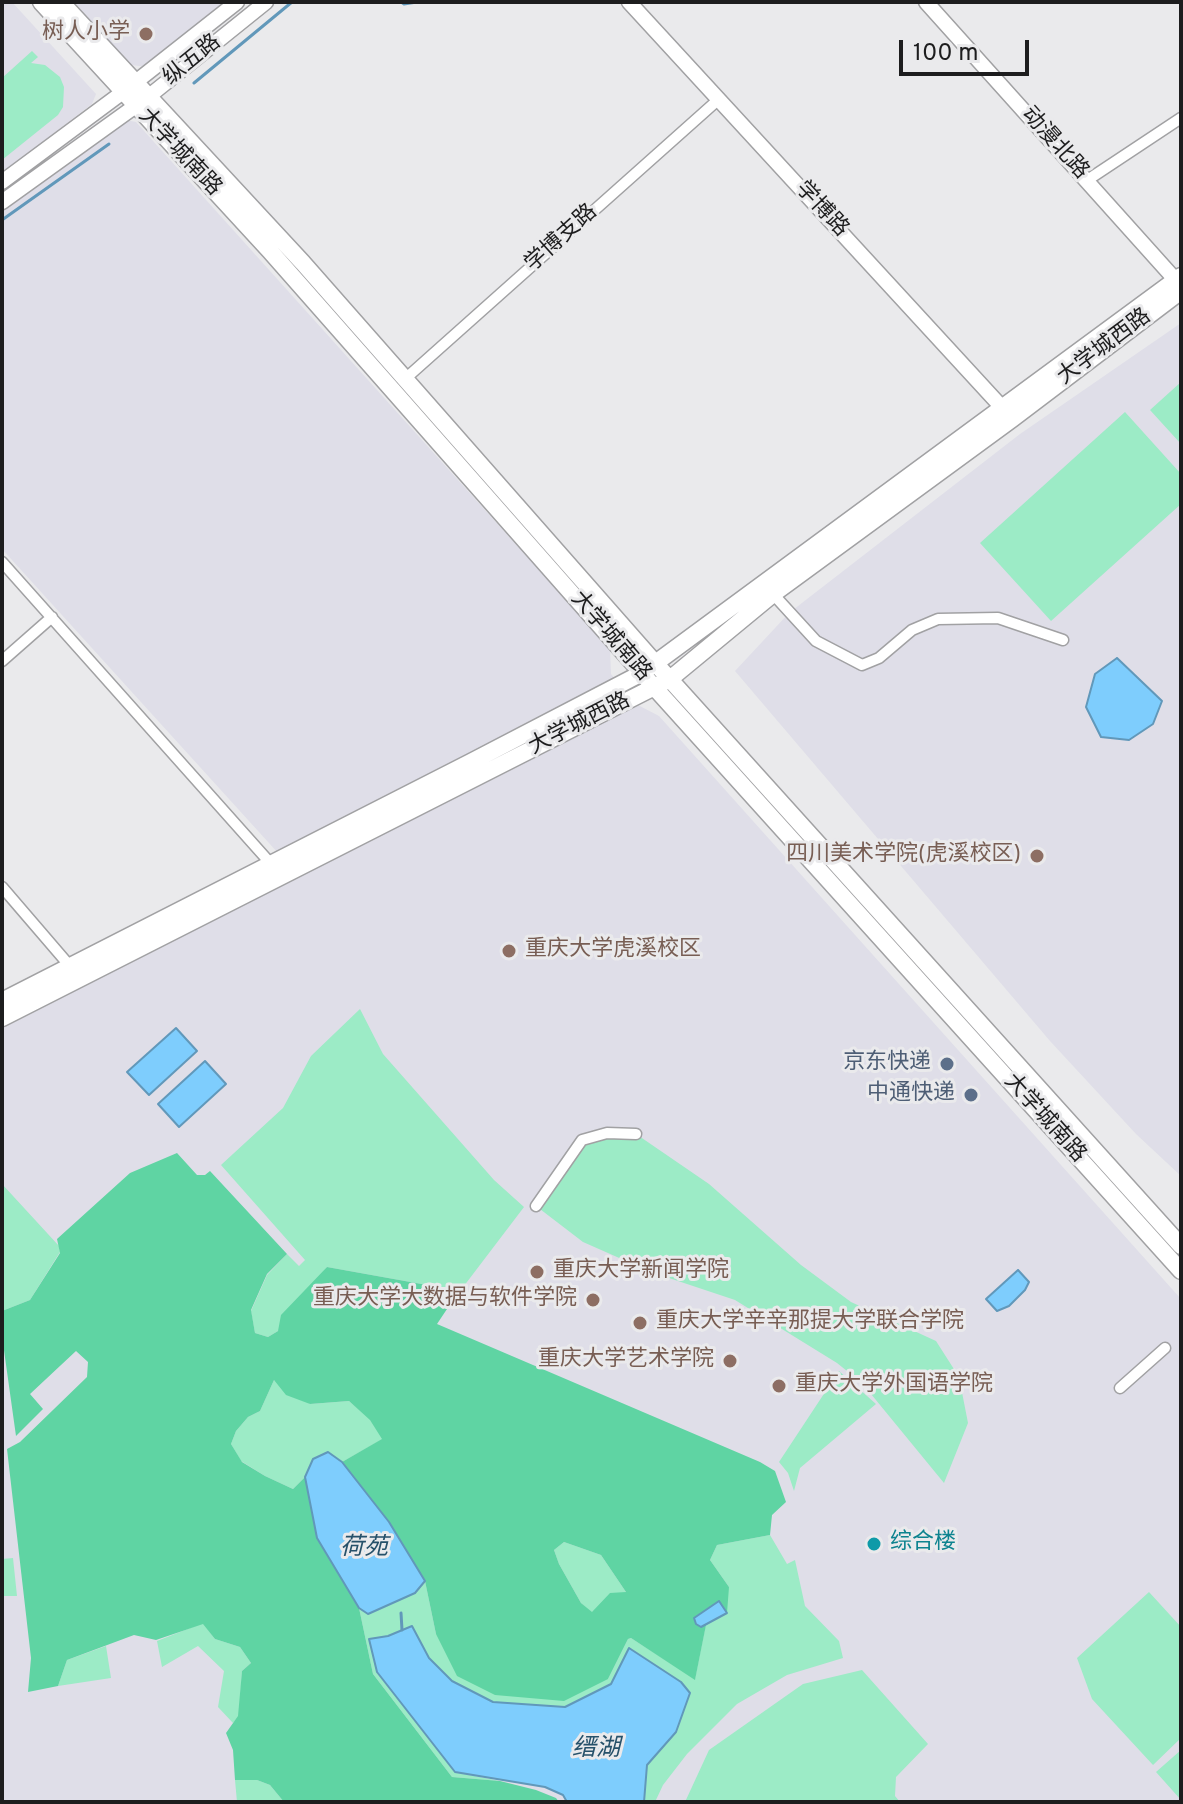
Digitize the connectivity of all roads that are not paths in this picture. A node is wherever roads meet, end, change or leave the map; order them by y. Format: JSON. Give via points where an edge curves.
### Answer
{"nodes":[{"id":1,"x":41,"y":2,"type":"edge"},
{"id":2,"x":61,"y":2,"type":"edge"},
{"id":3,"x":237,"y":2,"type":"edge"},
{"id":4,"x":266,"y":2,"type":"edge"},
{"id":5,"x":629,"y":2,"type":"edge"},
{"id":6,"x":926,"y":2,"type":"edge"},
{"id":7,"x":129,"y":88,"type":"junction"},
{"id":8,"x":719,"y":99,"type":"junction"},
{"id":9,"x":142,"y":101,"type":"junction"},
{"id":10,"x":1181,"y":118,"type":"edge"},
{"id":11,"x":1086,"y":181,"type":"junction"},
{"id":12,"x":2,"y":182,"type":"edge"},
{"id":13,"x":2,"y":202,"type":"edge"},
{"id":14,"x":1180,"y":283,"type":"edge"},
{"id":15,"x":405,"y":379,"type":"junction"},
{"id":16,"x":1007,"y":414,"type":"junction"},
{"id":17,"x":2,"y":562,"type":"edge"},
{"id":18,"x":773,"y":594,"type":"junction"},
{"id":19,"x":52,"y":617,"type":"junction"},
{"id":20,"x":1063,"y":640,"type":"dead end"},
{"id":21,"x":2,"y":661,"type":"edge"},
{"id":22,"x":649,"y":668,"type":"junction"},
{"id":23,"x":670,"y":679,"type":"junction"},
{"id":24,"x":655,"y":688,"type":"junction"},
{"id":25,"x":276,"y":870,"type":"junction"},
{"id":26,"x":2,"y":887,"type":"edge"},
{"id":27,"x":69,"y":965,"type":"junction"},
{"id":28,"x":2,"y":1001,"type":"edge"},
{"id":29,"x":2,"y":1018,"type":"edge"},
{"id":30,"x":636,"y":1134,"type":"dead end"},
{"id":31,"x":536,"y":1206,"type":"dead end"},
{"id":32,"x":1181,"y":1246,"type":"edge"},
{"id":33,"x":1181,"y":1271,"type":"edge"},
{"id":34,"x":1165,"y":1348,"type":"dead end"},
{"id":35,"x":1120,"y":1388,"type":"dead end"}],
"edges":[{"from":1,"to":7,"type":"main road","name":"大学城南路"},
{"from":2,"to":7,"type":"main road","name":"大学城南路"},
{"from":3,"to":7,"type":"street","name":"纵五路"},
{"from":4,"to":9,"type":"street","name":"纵五路"},
{"from":5,"to":8,"type":"street","name":"学博路"},
{"from":6,"to":11,"type":"street","name":"动漫北路"},
{"from":7,"to":9,"type":"main road","name":"大学城南路"},
{"from":7,"to":12,"type":"street","name":"纵五路"},
{"from":8,"to":15,"type":"street","name":"学博支路"},
{"from":8,"to":16,"type":"street","name":"学博路"},
{"from":9,"to":13,"type":"street","name":"纵五路"},
{"from":9,"to":15,"type":"main road","name":"大学城南路","via":[[303,263]]},
{"from":9,"to":22,"type":"main road","name":"大学城南路","via":[[270,251]]},
{"from":10,"to":11,"type":"street"},
{"from":11,"to":14,"type":"street","name":"动漫北路"},
{"from":14,"to":16,"type":"main road","name":"大学城西路"},
{"from":15,"to":22,"type":"main road","name":"大学城南路"},
{"from":16,"to":18,"type":"main road","name":"大学城西路"},
{"from":16,"to":22,"type":"main road","name":"大学城西路"},
{"from":17,"to":19,"type":"street"},
{"from":18,"to":20,"type":"street","via":[[816,641],[862,665],[879,658],[912,630],[938,619],[998,618]]},
{"from":18,"to":23,"type":"main road","name":"大学城西路"},
{"from":19,"to":21,"type":"street"},
{"from":19,"to":25,"type":"street"},
{"from":22,"to":23,"type":"main road","name":"大学城南路"},
{"from":22,"to":24,"type":"main road","name":"大学城南路"},
{"from":22,"to":25,"type":"main road","name":"大学城西路"},
{"from":23,"to":24,"type":"main road","name":"大学城西路"},
{"from":23,"to":32,"type":"main road","name":"大学城南路"},
{"from":24,"to":25,"type":"main road","name":"大学城西路"},
{"from":24,"to":33,"type":"main road","name":"大学城南路"},
{"from":25,"to":27,"type":"main road","name":"大学城西路"},
{"from":25,"to":29,"type":"main road","name":"大学城西路"},
{"from":26,"to":27,"type":"street"},
{"from":27,"to":28,"type":"main road","name":"大学城西路"},
{"from":30,"to":31,"type":"street","via":[[607,1133],[582,1140]]},
{"from":34,"to":35,"type":"street"}]}
